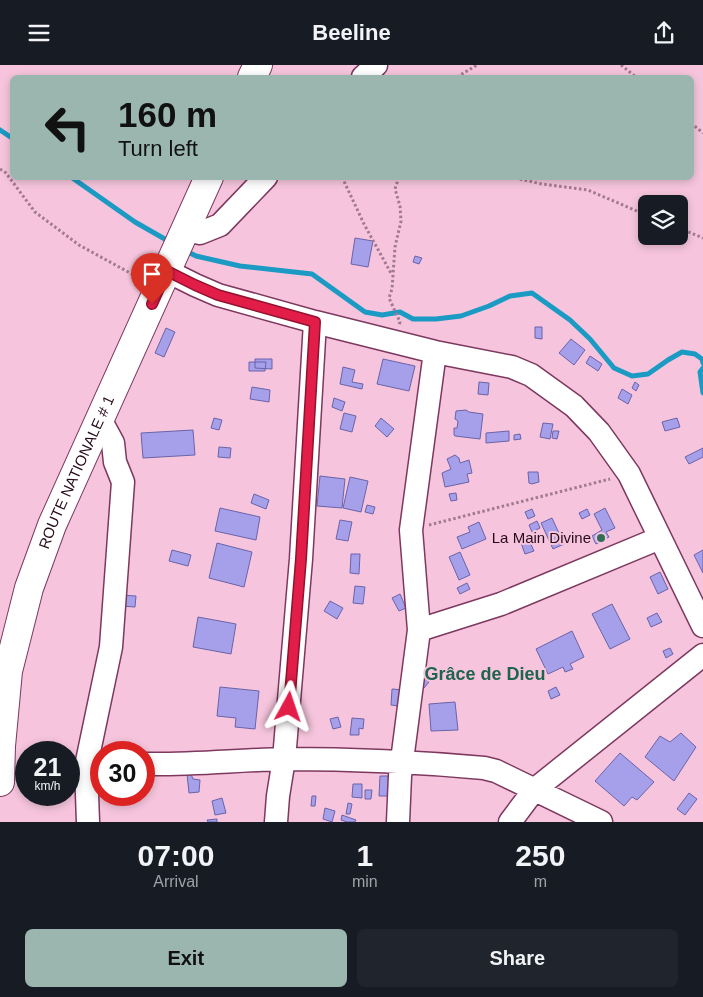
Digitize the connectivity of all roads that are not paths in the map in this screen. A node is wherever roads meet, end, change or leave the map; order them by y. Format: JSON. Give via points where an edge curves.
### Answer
{"nodes":[{"id":1,"x":376,"y":65,"type":"edge"},
{"id":2,"x":365,"y":75,"type":"edge"},
{"id":3,"x":208,"y":180,"type":"edge"},
{"id":4,"x":263,"y":180,"type":"edge"},
{"id":5,"x":184,"y":234,"type":"junction"},
{"id":6,"x":165,"y":274,"type":"junction"},
{"id":7,"x":315,"y":322,"type":"junction"},
{"id":8,"x":435,"y":352,"type":"junction"},
{"id":9,"x":100,"y":419,"type":"junction"},
{"id":10,"x":660,"y":538,"type":"junction"},
{"id":11,"x":703,"y":626,"type":"edge"},
{"id":12,"x":419,"y":630,"type":"junction"},
{"id":13,"x":703,"y":655,"type":"edge"},
{"id":14,"x":97,"y":741,"type":"edge"},
{"id":15,"x":284,"y":759,"type":"junction"},
{"id":16,"x":402,"y":761,"type":"junction"},
{"id":17,"x":155,"y":764,"type":"edge"},
{"id":18,"x":0,"y":782,"type":"edge"},
{"id":19,"x":534,"y":790,"type":"junction"},
{"id":20,"x":90,"y":803,"type":"edge"},
{"id":21,"x":88,"y":822,"type":"edge"},
{"id":22,"x":276,"y":822,"type":"edge"},
{"id":23,"x":398,"y":822,"type":"edge"},
{"id":24,"x":510,"y":822,"type":"edge"},
{"id":25,"x":601,"y":822,"type":"edge"}],
"edges":[{"from":1,"to":2,"type":"street"},
{"from":3,"to":5,"type":"main road","name":"ROUTE NATIONALE # 1"},
{"from":4,"to":5,"type":"street","via":[[220,225],[200,233]]},
{"from":5,"to":6,"type":"main road","name":"ROUTE NATIONALE # 1"},
{"from":6,"to":7,"type":"street","via":[[218,295]]},
{"from":6,"to":9,"type":"main road","name":"ROUTE NATIONALE # 1"},
{"from":7,"to":8,"type":"street"},
{"from":7,"to":15,"type":"street","via":[[301,559]]},
{"from":8,"to":10,"type":"street","via":[[512,367],[531,375],[574,406],[599,432],[630,473]]},
{"from":8,"to":12,"type":"street","via":[[411,530]]},
{"from":9,"to":14,"type":"street","via":[[113,443],[123,481],[111,647]]},
{"from":9,"to":18,"type":"main road","name":"ROUTE NATIONALE # 1","via":[[52,525],[29,588],[8,671]]},
{"from":10,"to":11,"type":"street"},
{"from":10,"to":12,"type":"street","via":[[501,604]]},
{"from":12,"to":16,"type":"street"},
{"from":13,"to":19,"type":"street"},
{"from":15,"to":16,"type":"street"},
{"from":15,"to":17,"type":"street"},
{"from":15,"to":22,"type":"street"},
{"from":16,"to":19,"type":"street","via":[[484,768]]},
{"from":16,"to":23,"type":"street"},
{"from":19,"to":24,"type":"street"},
{"from":19,"to":25,"type":"street"},
{"from":20,"to":21,"type":"street"}]}
